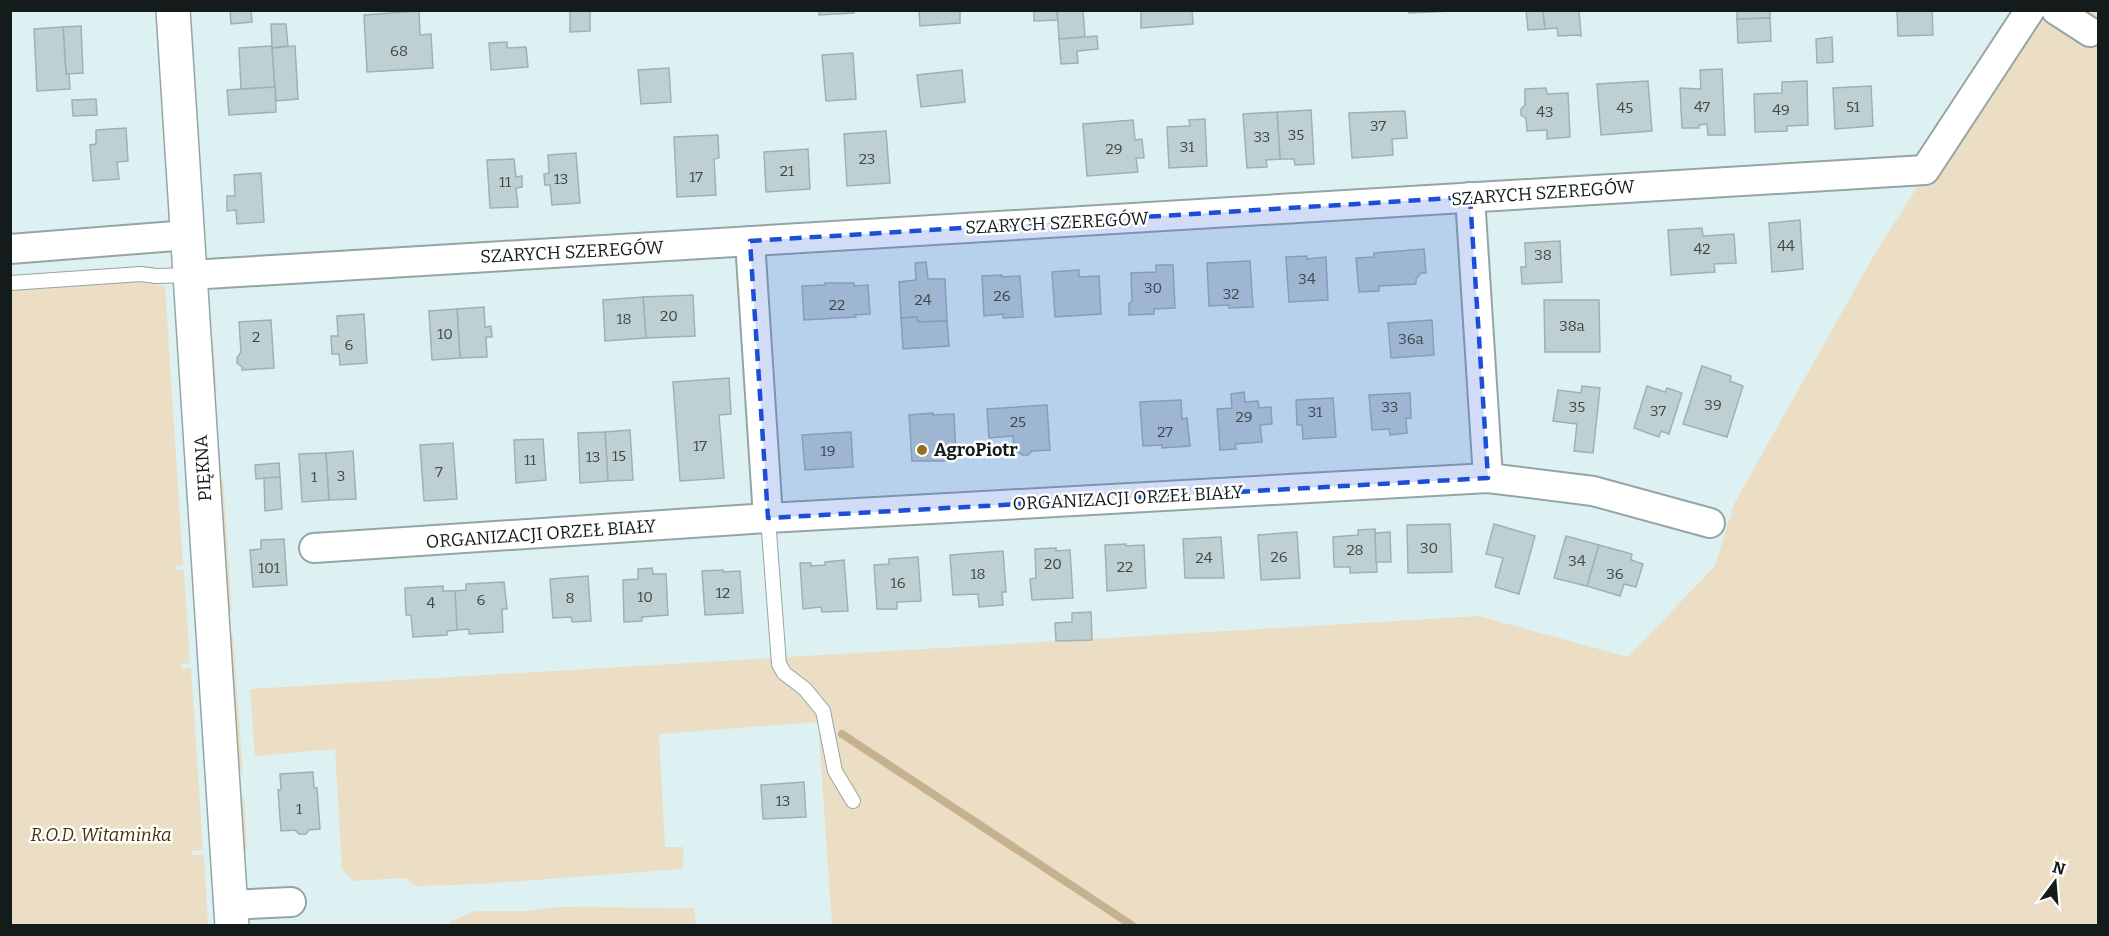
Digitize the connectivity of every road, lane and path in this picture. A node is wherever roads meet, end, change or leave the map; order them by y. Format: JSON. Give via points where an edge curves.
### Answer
{"nodes":[{"id":1,"x":173,"y":10,"type":"edge"},
{"id":2,"x":2030,"y":10,"type":"edge"},
{"id":3,"x":2056,"y":10,"type":"edge"},
{"id":4,"x":2090,"y":32,"type":"dead end"},
{"id":5,"x":1470,"y":198,"type":"junction"},
{"id":6,"x":188,"y":235,"type":"junction"},
{"id":7,"x":750,"y":241,"type":"junction"},
{"id":8,"x":10,"y":249,"type":"edge"},
{"id":9,"x":190,"y":276,"type":"junction"},
{"id":10,"x":10,"y":283,"type":"edge"},
{"id":11,"x":1488,"y":478,"type":"junction"},
{"id":12,"x":768,"y":518,"type":"junction"},
{"id":13,"x":1710,"y":523,"type":"dead end"},
{"id":14,"x":314,"y":548,"type":"dead end"},
{"id":15,"x":853,"y":801,"type":"dead end"},
{"id":16,"x":291,"y":903,"type":"dead end"},
{"id":17,"x":231,"y":915,"type":"edge"}],
"edges":[{"from":1,"to":6,"type":"street","name":"PIĘKNA"},
{"from":2,"to":5,"type":"street","name":"SZARYCH SZEREGÓW","via":[[1924,170]]},
{"from":3,"to":4,"type":"street"},
{"from":5,"to":7,"type":"street","name":"SZARYCH SZEREGÓW"},
{"from":5,"to":11,"type":"street"},
{"from":6,"to":8,"type":"street"},
{"from":6,"to":9,"type":"street","name":"PIĘKNA"},
{"from":7,"to":9,"type":"street","name":"SZARYCH SZEREGÓW"},
{"from":7,"to":12,"type":"street"},
{"from":9,"to":10,"type":"lane","via":[[141,274]]},
{"from":9,"to":17,"type":"street","name":"PIĘKNA"},
{"from":11,"to":12,"type":"street","name":"ORGANIZACJI ORZEŁ BIAŁY"},
{"from":11,"to":13,"type":"street","name":"ORGANIZACJI ORZEŁ BIAŁY","via":[[1593,491]]},
{"from":12,"to":14,"type":"street","name":"ORGANIZACJI ORZEŁ BIAŁY"},
{"from":12,"to":15,"type":"lane","via":[[779,664],[823,711],[835,771]]},
{"from":16,"to":17,"type":"street"}]}
